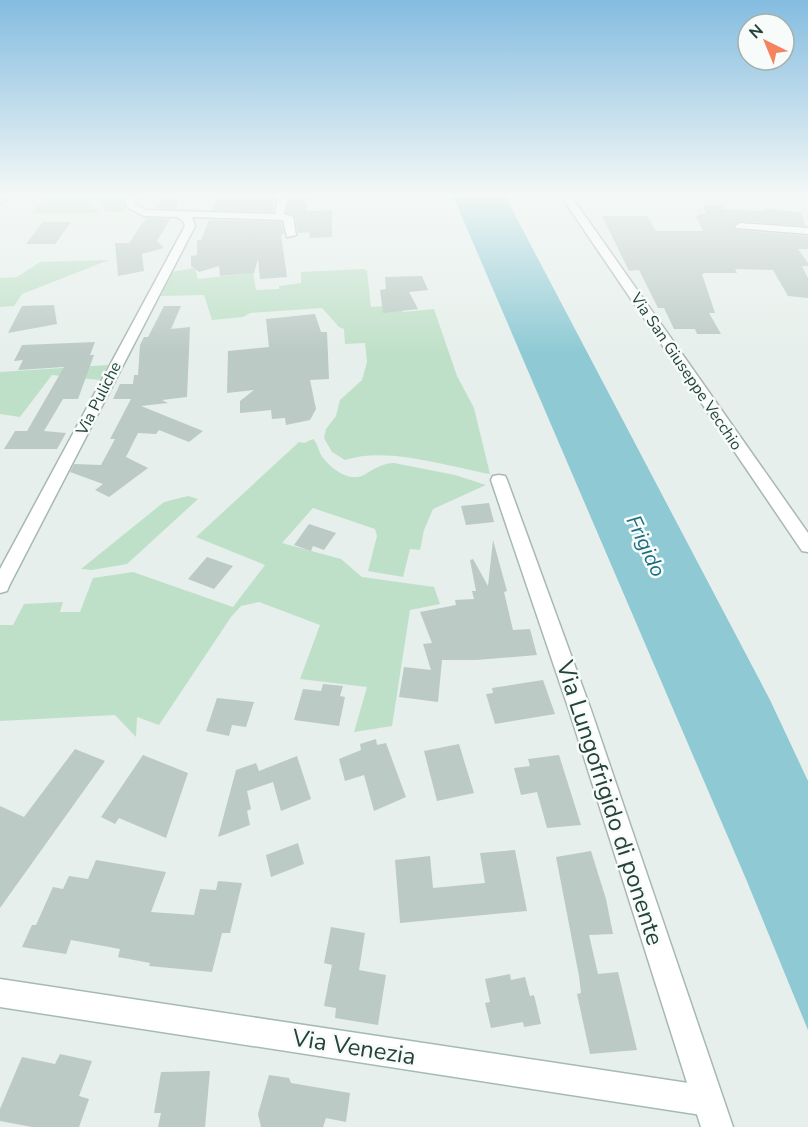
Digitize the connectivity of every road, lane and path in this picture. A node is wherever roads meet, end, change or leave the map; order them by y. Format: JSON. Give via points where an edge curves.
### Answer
{"nodes":[{"id":1,"x":178,"y":249,"type":"edge"},
{"id":2,"x":602,"y":249,"type":"edge"},
{"id":3,"x":499,"y":480,"type":"dead end"},
{"id":4,"x":808,"y":546,"type":"edge"},
{"id":5,"x":0,"y":586,"type":"edge"},
{"id":6,"x":0,"y":993,"type":"edge"},
{"id":7,"x":713,"y":1114,"type":"edge"}],
"edges":[{"from":1,"to":5,"type":"street","name":"Via Puliche"},
{"from":2,"to":4,"type":"street","name":"Via San Giuseppe Vecchio"},
{"from":3,"to":7,"type":"street","name":"Via Lungofrigido di ponente","via":[[580,710]]},
{"from":6,"to":7,"type":"street","name":"Via Venezia"}]}
